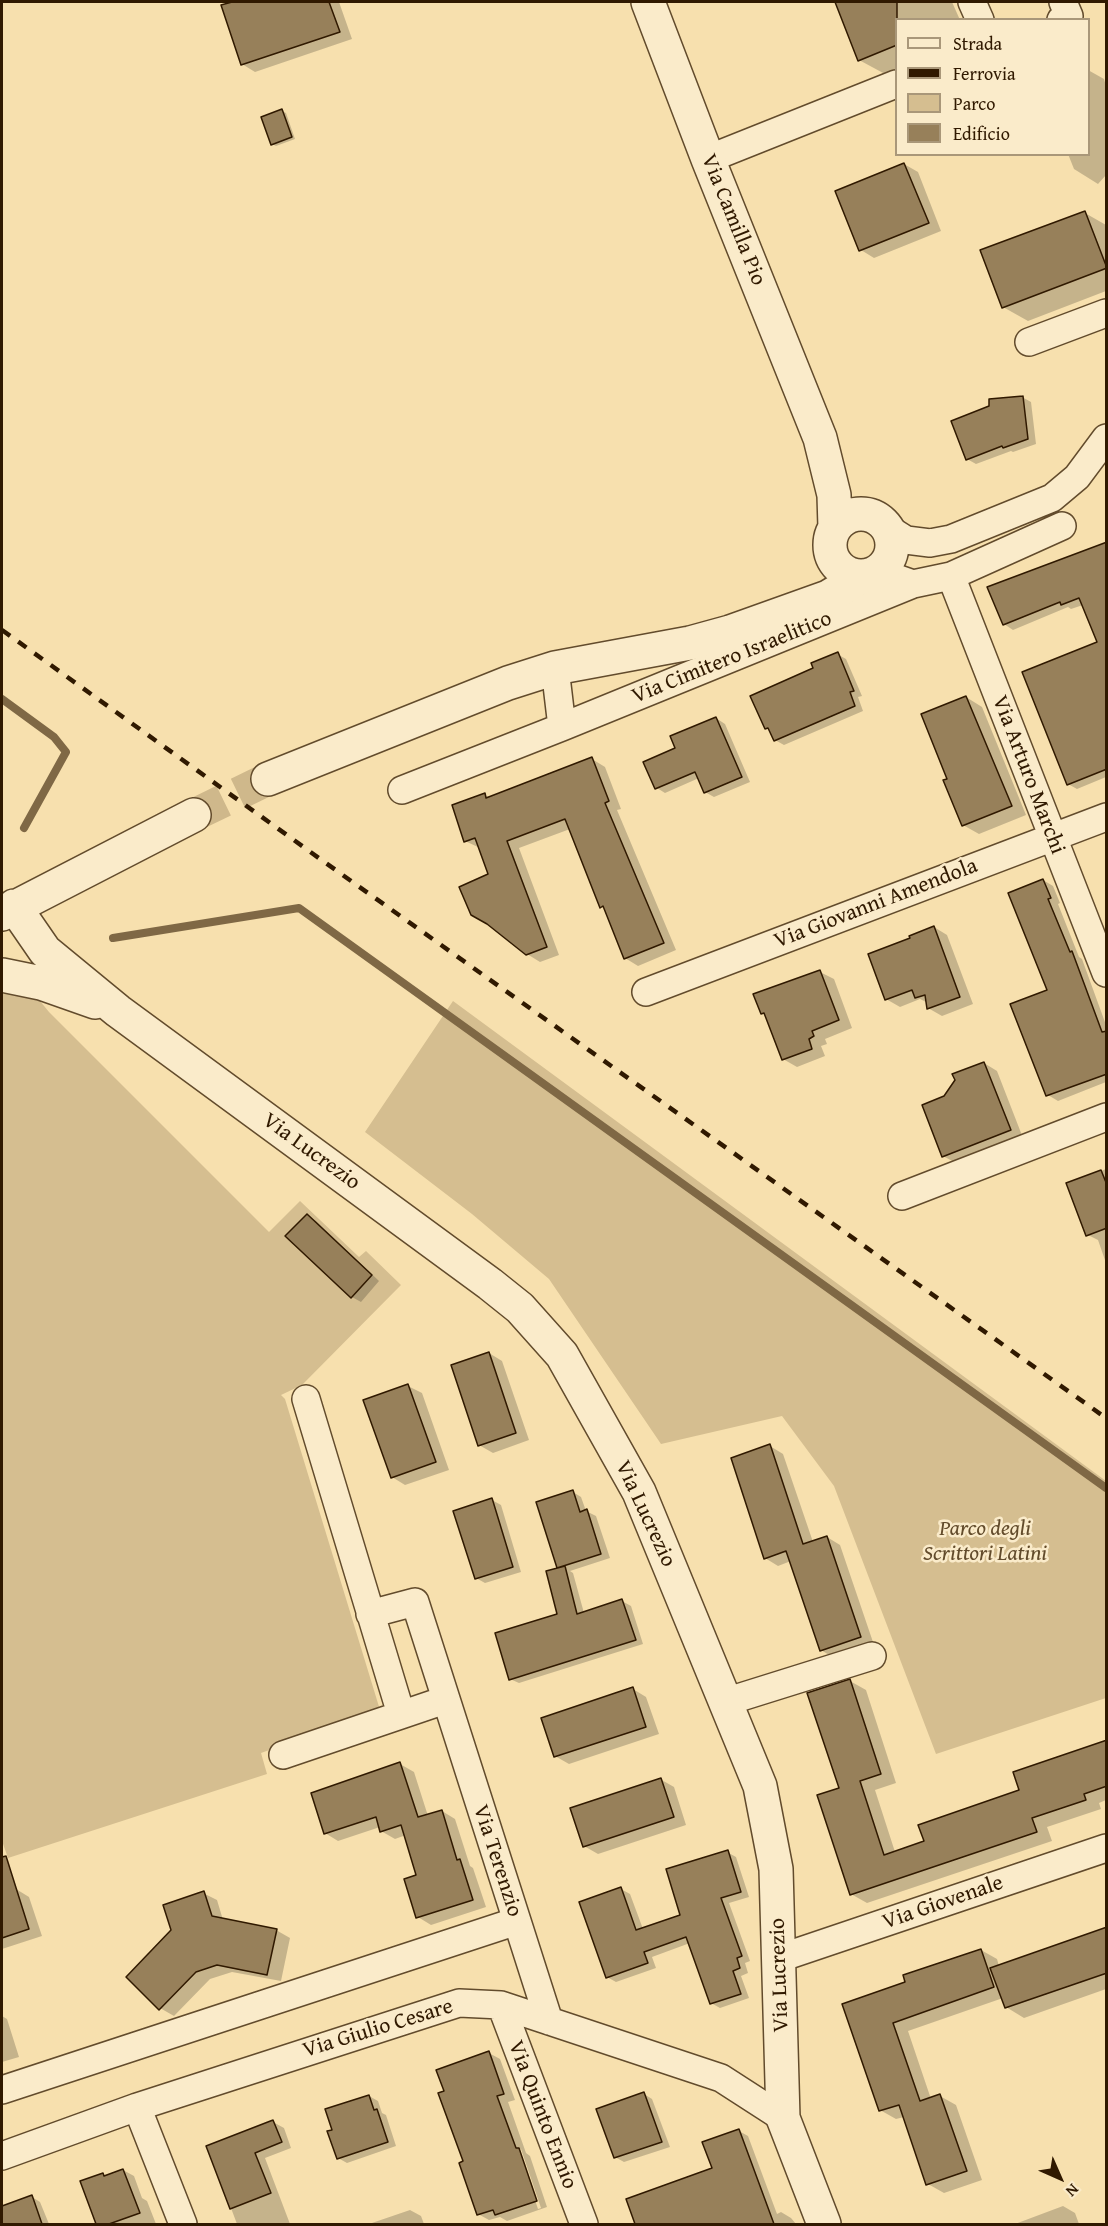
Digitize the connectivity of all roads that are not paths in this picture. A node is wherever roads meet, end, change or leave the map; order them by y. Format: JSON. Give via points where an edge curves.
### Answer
{"nodes":[{"id":1,"x":648,"y":2,"type":"edge"},
{"id":2,"x":972,"y":2,"type":"edge"},
{"id":3,"x":1063,"y":2,"type":"edge"},
{"id":4,"x":979,"y":18,"type":"edge"},
{"id":5,"x":1065,"y":18,"type":"edge"},
{"id":6,"x":895,"y":85,"type":"edge"},
{"id":7,"x":708,"y":159,"type":"junction"},
{"id":8,"x":1107,"y":313,"type":"edge"},
{"id":9,"x":1029,"y":342,"type":"dead end"},
{"id":10,"x":820,"y":438,"type":"junction"},
{"id":11,"x":1107,"y":438,"type":"edge"},
{"id":12,"x":876,"y":521,"type":"junction"},
{"id":13,"x":1062,"y":526,"type":"dead end"},
{"id":14,"x":834,"y":543,"type":"junction"},
{"id":15,"x":871,"y":573,"type":"junction"},
{"id":16,"x":951,"y":576,"type":"junction"},
{"id":17,"x":913,"y":584,"type":"junction"},
{"id":18,"x":775,"y":618,"type":"junction"},
{"id":19,"x":555,"y":668,"type":"junction"},
{"id":20,"x":562,"y":727,"type":"junction"},
{"id":21,"x":268,"y":779,"type":"tunnel mouth"},
{"id":22,"x":402,"y":790,"type":"dead end"},
{"id":23,"x":194,"y":815,"type":"tunnel mouth"},
{"id":24,"x":1107,"y":817,"type":"edge"},
{"id":25,"x":1052,"y":838,"type":"junction"},
{"id":26,"x":8,"y":910,"type":"edge"},
{"id":27,"x":1107,"y":973,"type":"edge"},
{"id":28,"x":9,"y":978,"type":"edge"},
{"id":29,"x":646,"y":992,"type":"dead end"},
{"id":30,"x":118,"y":1011,"type":"junction"},
{"id":31,"x":1107,"y":1117,"type":"edge"},
{"id":32,"x":902,"y":1196,"type":"dead end"},
{"id":33,"x":306,"y":1399,"type":"dead end"},
{"id":34,"x":370,"y":1614,"type":"junction"},
{"id":35,"x":872,"y":1656,"type":"dead end"},
{"id":36,"x":445,"y":1700,"type":"junction"},
{"id":37,"x":725,"y":1702,"type":"junction"},
{"id":38,"x":401,"y":1714,"type":"junction"},
{"id":39,"x":283,"y":1755,"type":"dead end"},
{"id":40,"x":1107,"y":1848,"type":"edge"},
{"id":41,"x":517,"y":1921,"type":"junction"},
{"id":42,"x":780,"y":1958,"type":"junction"},
{"id":43,"x":501,"y":2005,"type":"junction"},
{"id":44,"x":549,"y":2021,"type":"junction"},
{"id":45,"x":2,"y":2090,"type":"edge"},
{"id":46,"x":137,"y":2107,"type":"junction"},
{"id":47,"x":783,"y":2118,"type":"junction"},
{"id":48,"x":2,"y":2156,"type":"edge"},
{"id":49,"x":183,"y":2224,"type":"edge"},
{"id":50,"x":584,"y":2224,"type":"edge"},
{"id":51,"x":824,"y":2224,"type":"edge"}],
"edges":[{"from":1,"to":7,"type":"street","name":"Via Camilla Pio"},
{"from":2,"to":4,"type":"street"},
{"from":3,"to":5,"type":"street","via":[[1069,16]]},
{"from":6,"to":7,"type":"street"},
{"from":7,"to":10,"type":"street","name":"Via Camilla Pio"},
{"from":8,"to":9,"type":"street"},
{"from":10,"to":12,"type":"street","name":"Via Camilla Pio"},
{"from":10,"to":14,"type":"street","name":"Via Camilla Pio","via":[[834,495]]},
{"from":11,"to":12,"type":"street","via":[[1077,477],[1052,498],[951,539],[930,543],[906,540]]},
{"from":12,"to":14,"type":"street","via":[[849,517]]},
{"from":12,"to":15,"type":"street","via":[[892,545],[888,562]]},
{"from":13,"to":16,"type":"street","name":"Via Cimitero Israelitico"},
{"from":14,"to":15,"type":"street","via":[[844,572]]},
{"from":14,"to":18,"type":"street","name":"Via Cimitero Israelitico","via":[[822,576]]},
{"from":15,"to":17,"type":"street"},
{"from":15,"to":18,"type":"street","name":"Via Cimitero Israelitico","via":[[828,597]]},
{"from":16,"to":17,"type":"street","name":"Via Cimitero Israelitico"},
{"from":16,"to":25,"type":"street","name":"Via Arturo Marchi"},
{"from":17,"to":20,"type":"street","name":"Via Cimitero Israelitico"},
{"from":18,"to":19,"type":"street","name":"Via Cimitero Israelitico","via":[[690,643]]},
{"from":19,"to":20,"type":"street"},
{"from":19,"to":21,"type":"street","name":"Via Cimitero Israelitico"},
{"from":20,"to":22,"type":"street","name":"Via Cimitero Israelitico"},
{"from":23,"to":26,"type":"street"},
{"from":24,"to":25,"type":"street","name":"Via Giovanni Amendola"},
{"from":25,"to":27,"type":"street","name":"Via Arturo Marchi"},
{"from":25,"to":29,"type":"street","name":"Via Giovanni Amendola"},
{"from":26,"to":30,"type":"street","name":"Via Lucrezio","via":[[45,951]]},
{"from":28,"to":30,"type":"street","name":"Via Lucrezio"},
{"from":30,"to":37,"type":"street","name":"Via Lucrezio","via":[[490,1284],[520,1308],[562,1355],[639,1492]]},
{"from":31,"to":32,"type":"street"},
{"from":33,"to":34,"type":"street"},
{"from":34,"to":36,"type":"street","name":"Via Terenzio","via":[[415,1602]]},
{"from":34,"to":38,"type":"street"},
{"from":35,"to":37,"type":"street"},
{"from":36,"to":38,"type":"street"},
{"from":36,"to":41,"type":"street","name":"Via Terenzio"},
{"from":37,"to":42,"type":"street","name":"Via Lucrezio","via":[[760,1786],[777,1869]]},
{"from":38,"to":39,"type":"street"},
{"from":40,"to":42,"type":"street","name":"Via Giovenale"},
{"from":41,"to":44,"type":"street","name":"Via Terenzio"},
{"from":41,"to":45,"type":"street"},
{"from":42,"to":47,"type":"street","name":"Via Lucrezio"},
{"from":43,"to":44,"type":"street","name":"Via Giulio Cesare"},
{"from":43,"to":46,"type":"street","name":"Via Giulio Cesare","via":[[459,2002]]},
{"from":43,"to":50,"type":"street","name":"Via Quinto Ennio"},
{"from":44,"to":47,"type":"street","name":"Via Giulio Cesare","via":[[721,2078]]},
{"from":46,"to":48,"type":"street","name":"Via Giulio Cesare"},
{"from":46,"to":49,"type":"street"},
{"from":47,"to":51,"type":"street","name":"Via Lucrezio"}]}
